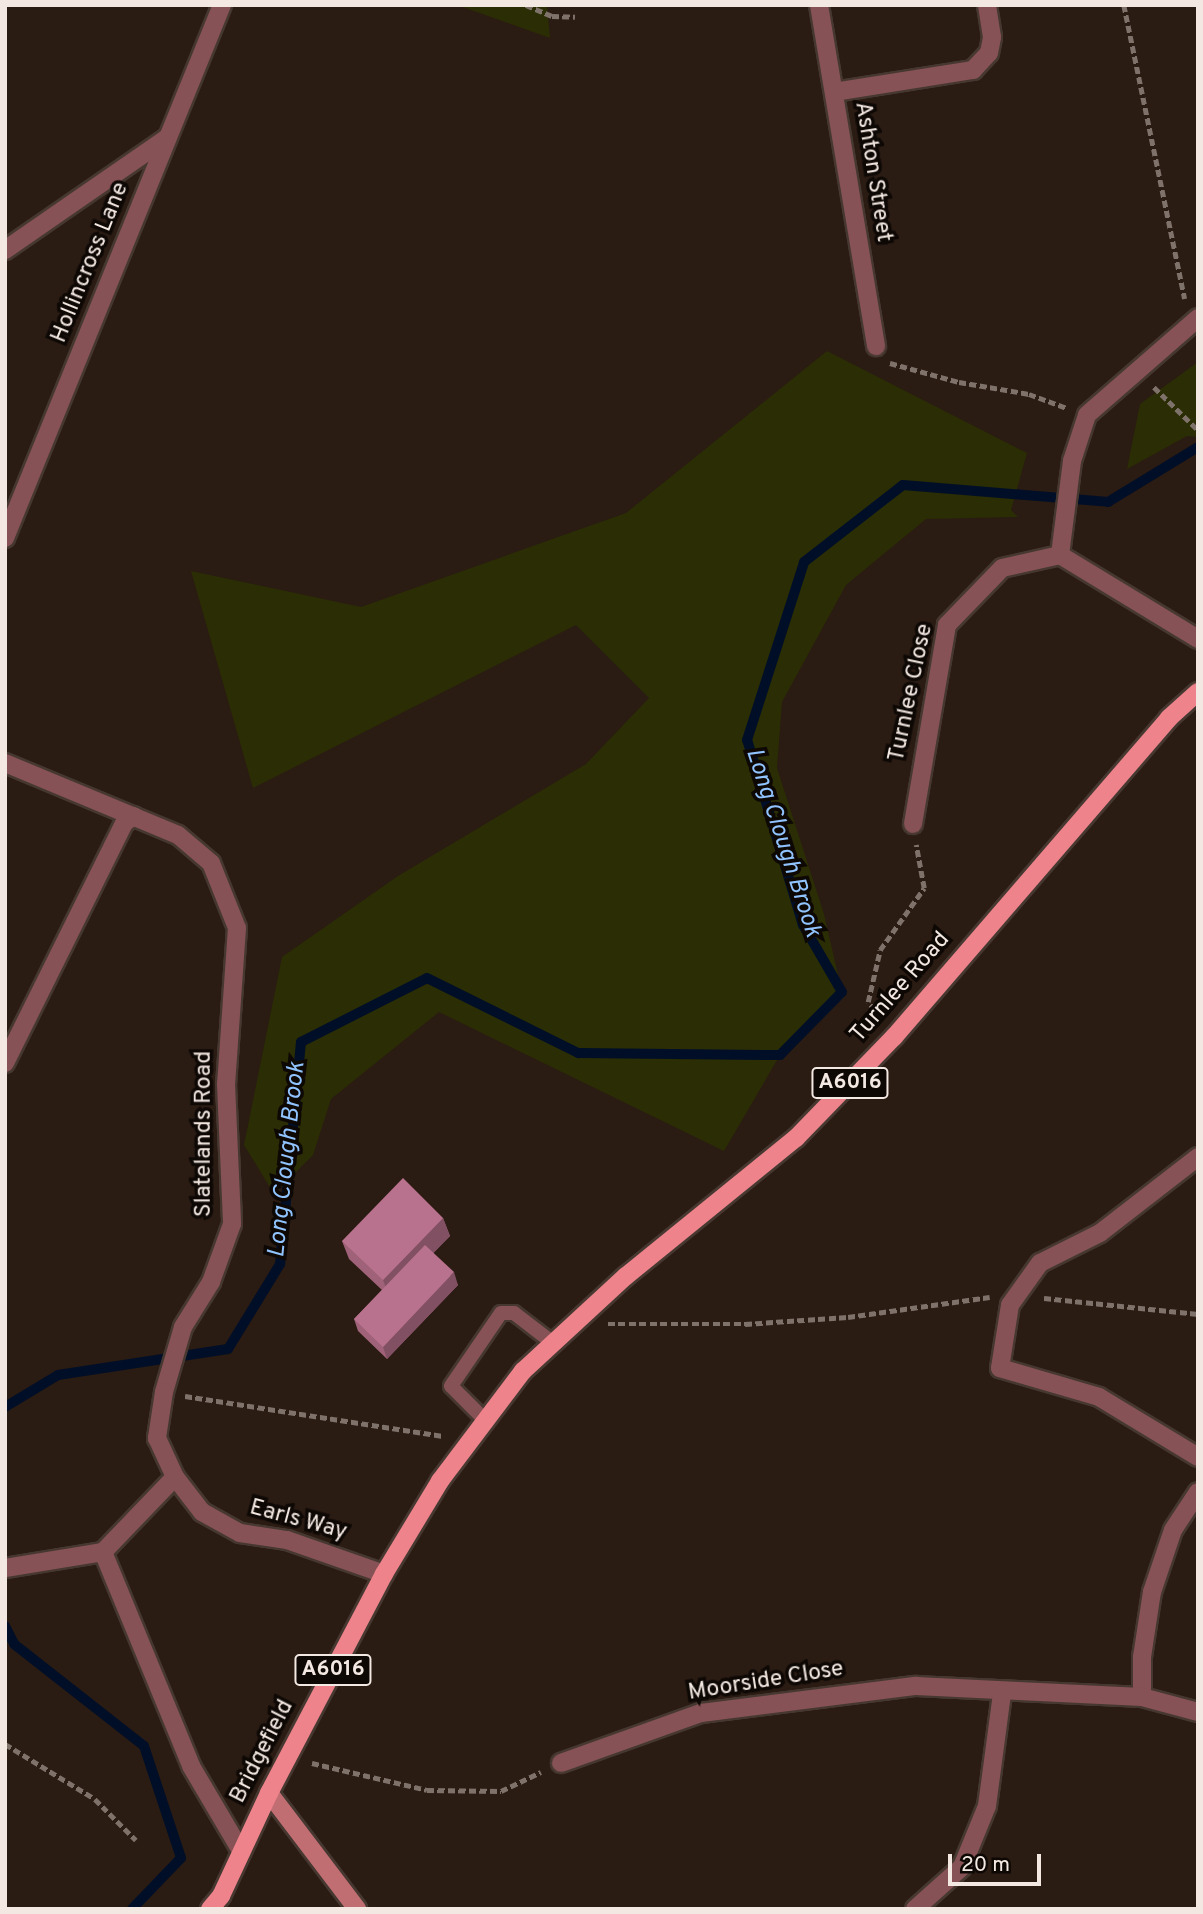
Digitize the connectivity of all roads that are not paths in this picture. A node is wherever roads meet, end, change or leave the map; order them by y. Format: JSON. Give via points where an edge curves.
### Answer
{"nodes":[{"id":1,"x":222,"y":5,"type":"edge"},
{"id":2,"x":819,"y":5,"type":"edge"},
{"id":3,"x":987,"y":5,"type":"edge"},
{"id":4,"x":834,"y":92,"type":"junction"},
{"id":5,"x":169,"y":137,"type":"junction"},
{"id":6,"x":5,"y":250,"type":"edge"},
{"id":7,"x":1194,"y":320,"type":"edge"},
{"id":8,"x":876,"y":346,"type":"road end"},
{"id":9,"x":5,"y":538,"type":"edge"},
{"id":10,"x":1060,"y":555,"type":"junction"},
{"id":11,"x":1198,"y":639,"type":"edge"},
{"id":12,"x":1198,"y":692,"type":"edge"},
{"id":13,"x":5,"y":763,"type":"edge"},
{"id":14,"x":134,"y":816,"type":"junction"},
{"id":15,"x":913,"y":824,"type":"road end"},
{"id":16,"x":5,"y":1063,"type":"edge"},
{"id":17,"x":1198,"y":1157,"type":"edge"},
{"id":18,"x":554,"y":1343,"type":"junction"},
{"id":19,"x":160,"y":1417,"type":"joint"},
{"id":20,"x":486,"y":1421,"type":"junction"},
{"id":21,"x":471,"y":1440,"type":"joint"},
{"id":22,"x":1198,"y":1457,"type":"edge"},
{"id":23,"x":175,"y":1477,"type":"junction"},
{"id":24,"x":1198,"y":1492,"type":"edge"},
{"id":25,"x":103,"y":1552,"type":"junction"},
{"id":26,"x":5,"y":1567,"type":"edge"},
{"id":27,"x":384,"y":1574,"type":"junction"},
{"id":28,"x":995,"y":1693,"type":"junction"},
{"id":29,"x":1142,"y":1697,"type":"junction"},
{"id":30,"x":1198,"y":1712,"type":"edge"},
{"id":31,"x":561,"y":1763,"type":"road end"},
{"id":32,"x":269,"y":1793,"type":"junction"},
{"id":33,"x":241,"y":1851,"type":"junction"},
{"id":34,"x":210,"y":1909,"type":"edge"},
{"id":35,"x":357,"y":1909,"type":"edge"},
{"id":36,"x":915,"y":1909,"type":"edge"}],
"edges":[{"from":1,"to":5,"type":"street","name":"Hollincross Lane"},
{"from":2,"to":4,"type":"street","name":"Ashton Street"},
{"from":3,"to":4,"type":"street","via":[[992,37],[989,53],[973,70]]},
{"from":4,"to":8,"type":"street","name":"Ashton Street"},
{"from":5,"to":6,"type":"street"},
{"from":5,"to":9,"type":"street","name":"Hollincross Lane"},
{"from":7,"to":10,"type":"street","via":[[1087,415],[1072,461]]},
{"from":10,"to":11,"type":"street"},
{"from":10,"to":15,"type":"street","name":"Turnlee Close","via":[[1002,568],[947,625]]},
{"from":12,"to":18,"type":"main road","name":"Turnlee Road","number":"A6016","via":[[1160,728],[894,1037],[796,1139],[626,1276]]},
{"from":13,"to":14,"type":"street","name":"Slatelands Road"},
{"from":14,"to":16,"type":"street","via":[[124,823]]},
{"from":14,"to":19,"type":"street","name":"Slatelands Road","via":[[178,835],[211,863],[237,928],[226,1084],[232,1224],[211,1282],[183,1327]]},
{"from":17,"to":22,"type":"street","via":[[1100,1233],[1040,1263],[1015,1297],[1005,1327],[1000,1368],[1099,1397]]},
{"from":18,"to":20,"type":"main road","name":"Turnlee Road","number":"A6016","via":[[523,1371]]},
{"from":18,"to":20,"type":"lane","via":[[514,1313],[501,1313],[451,1386]]},
{"from":19,"to":23,"type":"street","name":"Earls Way","via":[[157,1438]]},
{"from":20,"to":21,"type":"main road","name":"Turnlee Road","number":"A6016"},
{"from":21,"to":27,"type":"main road","name":"Bridgefield","number":"A6016"},
{"from":23,"to":25,"type":"street"},
{"from":23,"to":27,"type":"street","name":"Earls Way","via":[[202,1512],[240,1533],[287,1540]]},
{"from":24,"to":29,"type":"street","via":[[1173,1530],[1153,1592],[1142,1657]]},
{"from":25,"to":26,"type":"street"},
{"from":25,"to":33,"type":"street","via":[[191,1766]]},
{"from":27,"to":32,"type":"main road","name":"Bridgefield","number":"A6016"},
{"from":28,"to":29,"type":"street","name":"Moorside Close"},
{"from":28,"to":31,"type":"street","name":"Moorside Close","via":[[916,1686],[701,1713]]},
{"from":28,"to":36,"type":"street","via":[[988,1806],[962,1867]]},
{"from":29,"to":30,"type":"street","name":"Moorside Close"},
{"from":32,"to":33,"type":"main road","name":"Bridgefield","number":"A6016"},
{"from":32,"to":35,"type":"street"},
{"from":33,"to":34,"type":"main road","name":"Bridgefield","number":"A6016","via":[[221,1896]]}]}
